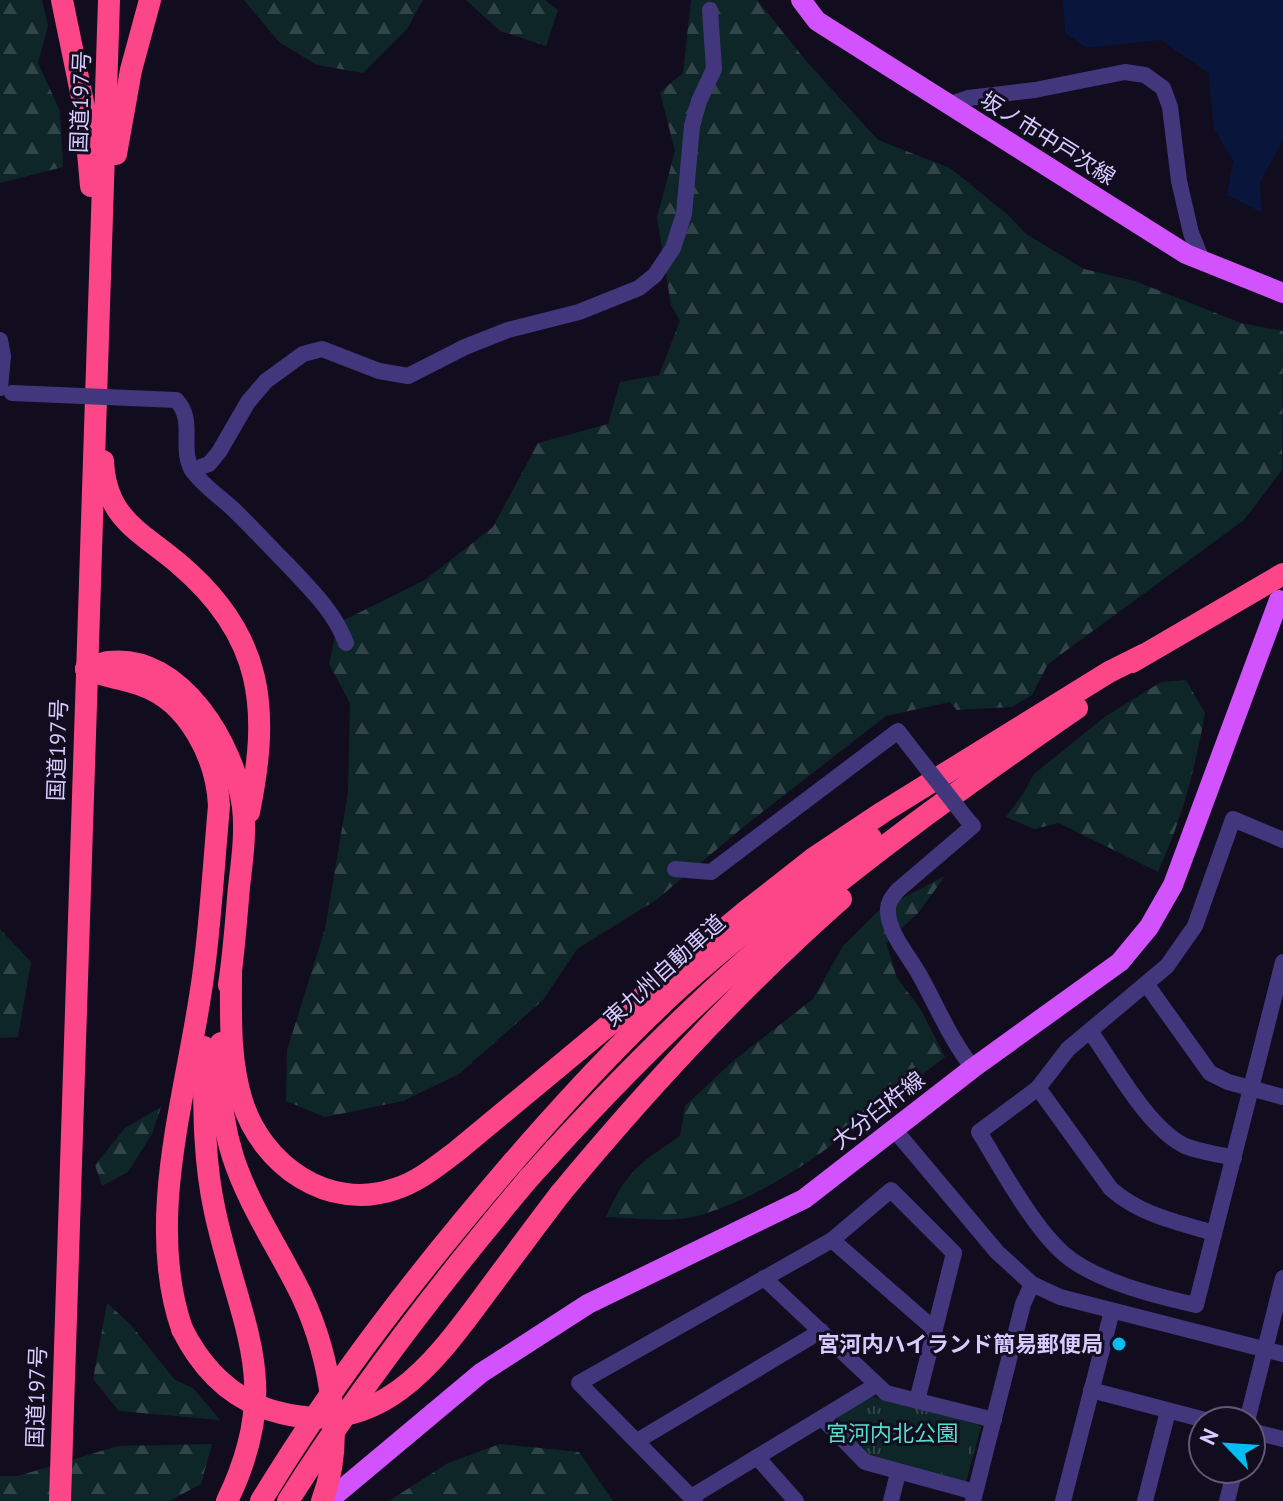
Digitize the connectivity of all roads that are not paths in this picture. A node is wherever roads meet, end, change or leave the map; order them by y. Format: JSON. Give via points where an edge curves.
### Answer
{"nodes":[{"id":1,"x":62,"y":0,"type":"edge"},
{"id":2,"x":109,"y":0,"type":"edge"},
{"id":3,"x":150,"y":0,"type":"edge"},
{"id":4,"x":801,"y":0,"type":"edge"},
{"id":5,"x":710,"y":10,"type":"dead end"},
{"id":6,"x":950,"y":104,"type":"junction"},
{"id":7,"x":1202,"y":260,"type":"junction"},
{"id":8,"x":101,"y":267,"type":"junction"},
{"id":9,"x":1283,"y":293,"type":"edge"},
{"id":10,"x":0,"y":340,"type":"edge"},
{"id":11,"x":97,"y":356,"type":"junction"},
{"id":12,"x":4,"y":391,"type":"edge"},
{"id":13,"x":192,"y":470,"type":"junction"},
{"id":14,"x":1283,"y":574,"type":"edge"},
{"id":15,"x":1279,"y":600,"type":"dead end"},
{"id":16,"x":1224,"y":610,"type":"junction"},
{"id":17,"x":346,"y":643,"type":"dead end"},
{"id":18,"x":1143,"y":655,"type":"junction"},
{"id":19,"x":86,"y":669,"type":"junction"},
{"id":20,"x":156,"y":692,"type":"junction"},
{"id":21,"x":971,"y":785,"type":"junction"},
{"id":22,"x":244,"y":840,"type":"junction"},
{"id":23,"x":1283,"y":840,"type":"edge"},
{"id":24,"x":675,"y":869,"type":"dead end"},
{"id":25,"x":77,"y":927,"type":"junction"},
{"id":26,"x":1283,"y":962,"type":"edge"},
{"id":27,"x":204,"y":970,"type":"junction"},
{"id":28,"x":231,"y":973,"type":"junction"},
{"id":29,"x":1147,"y":985,"type":"junction"},
{"id":30,"x":1090,"y":1031,"type":"junction"},
{"id":31,"x":973,"y":1068,"type":"junction"},
{"id":32,"x":1038,"y":1088,"type":"junction"},
{"id":33,"x":1251,"y":1088,"type":"junction"},
{"id":34,"x":1283,"y":1097,"type":"edge"},
{"id":35,"x":893,"y":1128,"type":"junction"},
{"id":36,"x":1234,"y":1158,"type":"junction"},
{"id":37,"x":521,"y":1170,"type":"junction"},
{"id":38,"x":1214,"y":1233,"type":"junction"},
{"id":39,"x":832,"y":1240,"type":"junction"},
{"id":40,"x":764,"y":1278,"type":"junction"},
{"id":41,"x":1283,"y":1278,"type":"edge"},
{"id":42,"x":1032,"y":1284,"type":"junction"},
{"id":43,"x":1112,"y":1311,"type":"junction"},
{"id":44,"x":934,"y":1329,"type":"junction"},
{"id":45,"x":821,"y":1331,"type":"junction"},
{"id":46,"x":1265,"y":1350,"type":"junction"},
{"id":47,"x":1283,"y":1354,"type":"edge"},
{"id":48,"x":876,"y":1385,"type":"junction"},
{"id":49,"x":1091,"y":1390,"type":"junction"},
{"id":50,"x":917,"y":1401,"type":"junction"},
{"id":51,"x":1251,"y":1405,"type":"edge"},
{"id":52,"x":1168,"y":1411,"type":"junction"},
{"id":53,"x":1187,"y":1416,"type":"edge"},
{"id":54,"x":822,"y":1418,"type":"junction"},
{"id":55,"x":994,"y":1420,"type":"junction"},
{"id":56,"x":637,"y":1441,"type":"junction"},
{"id":57,"x":757,"y":1457,"type":"junction"},
{"id":58,"x":898,"y":1473,"type":"junction"},
{"id":59,"x":974,"y":1496,"type":"edge"},
{"id":60,"x":693,"y":1499,"type":"edge"},
{"id":61,"x":60,"y":1501,"type":"edge"},
{"id":62,"x":227,"y":1501,"type":"edge"},
{"id":63,"x":261,"y":1501,"type":"edge"},
{"id":64,"x":288,"y":1501,"type":"edge"},
{"id":65,"x":322,"y":1501,"type":"edge"},
{"id":66,"x":328,"y":1501,"type":"edge"},
{"id":67,"x":796,"y":1501,"type":"edge"},
{"id":68,"x":891,"y":1501,"type":"edge"},
{"id":69,"x":1063,"y":1501,"type":"edge"},
{"id":70,"x":1145,"y":1501,"type":"edge"}],
"edges":[{"from":1,"to":8,"type":"highway","via":[[84,107]]},
{"from":2,"to":8,"type":"highway","name":"国道197号"},
{"from":3,"to":8,"type":"highway","via":[[124,106]]},
{"from":4,"to":6,"type":"main road","name":"坂ノ市中戸次線","via":[[817,21]]},
{"from":5,"to":13,"type":"street","via":[[714,69],[692,126],[684,214],[673,248],[655,275],[639,288],[579,312],[508,330],[408,376],[322,349],[303,354],[248,402],[209,464]]},
{"from":6,"to":7,"type":"main road","name":"坂ノ市中戸次線"},
{"from":6,"to":7,"type":"street","via":[[1125,72],[1145,75],[1163,88],[1170,107],[1182,195]]},
{"from":7,"to":9,"type":"main road","name":"坂ノ市中戸次線"},
{"from":8,"to":11,"type":"highway","name":"国道197号"},
{"from":10,"to":12,"type":"street"},
{"from":11,"to":19,"type":"highway","name":"国道197号"},
{"from":11,"to":22,"type":"highway","via":[[103,468],[110,498],[126,523],[183,568],[217,604],[252,669],[260,746]]},
{"from":12,"to":13,"type":"street","bridge":true,"via":[[176,400],[187,418]]},
{"from":13,"to":17,"type":"street","via":[[326,605]]},
{"from":14,"to":16,"type":"highway","name":"東九州自動車道"},
{"from":15,"to":31,"type":"main road","name":"大分臼杵線","via":[[1173,885],[1149,927],[1120,962]]},
{"from":16,"to":18,"type":"highway","name":"東九州自動車道"},
{"from":16,"to":21,"type":"highway","name":"東九州自動車道"},
{"from":18,"to":28,"type":"highway","via":[[814,858],[457,1151],[396,1189],[360,1196],[325,1190],[289,1171],[262,1141],[243,1104],[233,1063]]},
{"from":18,"to":37,"type":"highway","name":"東九州自動車道","via":[[906,813],[743,933],[622,1043]]},
{"from":19,"to":20,"type":"highway"},
{"from":19,"to":22,"type":"highway","via":[[108,662],[133,663],[160,672],[184,691],[207,719],[234,772]]},
{"from":19,"to":25,"type":"highway","name":"国道197号"},
{"from":20,"to":25,"type":"highway","via":[[119,687],[97,706],[91,833]]},
{"from":20,"to":27,"type":"highway","via":[[195,732],[218,788]]},
{"from":21,"to":27,"type":"highway","bridge":true,"via":[[724,1010],[560,1194],[439,1355],[406,1387],[357,1412],[308,1417],[252,1403],[214,1378],[182,1329],[168,1271],[170,1199]]},
{"from":21,"to":37,"type":"highway","name":"東九州自動車道","via":[[748,958]]},
{"from":22,"to":28,"type":"highway"},
{"from":23,"to":29,"type":"street","via":[[1233,819],[1195,926]]},
{"from":24,"to":31,"type":"street","bridge":true,"via":[[711,872],[898,731],[973,826],[898,890],[888,913],[953,1042]]},
{"from":25,"to":61,"type":"highway","name":"国道197号"},
{"from":26,"to":33,"type":"street"},
{"from":27,"to":62,"type":"highway","via":[[209,1181],[254,1355],[256,1395],[246,1457]]},
{"from":28,"to":65,"type":"highway","via":[[219,1069],[223,1115],[242,1179],[319,1339],[334,1423]]},
{"from":29,"to":30,"type":"street"},
{"from":29,"to":33,"type":"street","via":[[1210,1073]]},
{"from":30,"to":32,"type":"street","via":[[1068,1049]]},
{"from":30,"to":36,"type":"street","via":[[1169,1135],[1187,1147]]},
{"from":31,"to":35,"type":"main road","name":"大分臼杵線"},
{"from":32,"to":38,"type":"street","via":[[1126,1202]]},
{"from":32,"to":38,"type":"street","via":[[979,1132],[1065,1255],[1091,1271],[1196,1305]]},
{"from":33,"to":34,"type":"street"},
{"from":33,"to":36,"type":"street"},
{"from":35,"to":42,"type":"street","via":[[997,1252]]},
{"from":35,"to":66,"type":"main road","name":"大分臼杵線","via":[[804,1199],[588,1304],[481,1373]]},
{"from":36,"to":38,"type":"street"},
{"from":37,"to":63,"type":"highway","name":"東九州自動車道","bridge":true,"via":[[451,1234],[361,1351]]},
{"from":37,"to":64,"type":"highway","name":"東九州自動車道","bridge":true},
{"from":39,"to":40,"type":"street"},
{"from":39,"to":44,"type":"street"},
{"from":39,"to":44,"type":"street","via":[[891,1190],[954,1253]]},
{"from":40,"to":45,"type":"street"},
{"from":40,"to":56,"type":"street","via":[[579,1383]]},
{"from":41,"to":46,"type":"street"},
{"from":42,"to":43,"type":"street"},
{"from":42,"to":55,"type":"street"},
{"from":43,"to":46,"type":"street"},
{"from":43,"to":49,"type":"street"},
{"from":44,"to":50,"type":"street"},
{"from":45,"to":48,"type":"street"},
{"from":45,"to":56,"type":"street"},
{"from":46,"to":47,"type":"street"},
{"from":46,"to":51,"type":"street"},
{"from":48,"to":50,"type":"street"},
{"from":48,"to":54,"type":"street"},
{"from":49,"to":52,"type":"street"},
{"from":49,"to":69,"type":"street"},
{"from":50,"to":55,"type":"street"},
{"from":52,"to":53,"type":"street"},
{"from":52,"to":70,"type":"street"},
{"from":54,"to":57,"type":"street"},
{"from":54,"to":58,"type":"street","via":[[859,1458]]},
{"from":55,"to":59,"type":"street"},
{"from":56,"to":60,"type":"street"},
{"from":57,"to":60,"type":"street"},
{"from":57,"to":67,"type":"street"},
{"from":58,"to":59,"type":"street"},
{"from":58,"to":68,"type":"street"}]}
